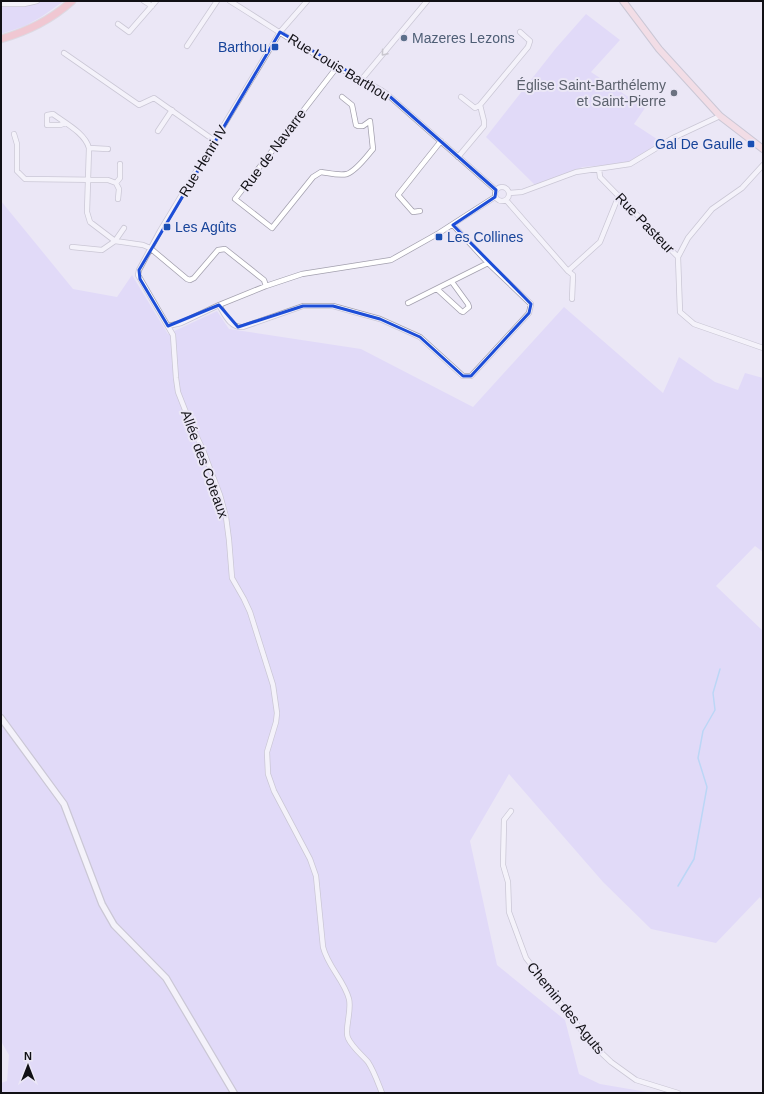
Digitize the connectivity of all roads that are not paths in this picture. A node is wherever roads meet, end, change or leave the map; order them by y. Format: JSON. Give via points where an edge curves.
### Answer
{"nodes":[{"id":1,"x":36,"y":1,"type":"edge"},
{"id":2,"x":72,"y":1,"type":"edge"},
{"id":3,"x":144,"y":1,"type":"edge"},
{"id":4,"x":156,"y":1,"type":"edge"},
{"id":5,"x":218,"y":1,"type":"edge"},
{"id":6,"x":230,"y":1,"type":"edge"},
{"id":7,"x":307,"y":1,"type":"edge"},
{"id":8,"x":426,"y":1,"type":"edge"},
{"id":9,"x":623,"y":1,"type":"edge"},
{"id":10,"x":1,"y":4,"type":"edge"},
{"id":11,"x":152,"y":6,"type":"junction"},
{"id":12,"x":118,"y":24,"type":"dead end"},
{"id":13,"x":280,"y":32,"type":"junction"},
{"id":14,"x":520,"y":32,"type":"dead end"},
{"id":15,"x":1,"y":39,"type":"edge"},
{"id":16,"x":188,"y":46,"type":"dead end"},
{"id":17,"x":64,"y":53,"type":"dead end"},
{"id":18,"x":337,"y":67,"type":"junction"},
{"id":19,"x":362,"y":79,"type":"junction"},
{"id":20,"x":342,"y":97,"type":"dead end"},
{"id":21,"x":461,"y":97,"type":"dead end"},
{"id":22,"x":480,"y":105,"type":"junction"},
{"id":23,"x":172,"y":110,"type":"junction"},
{"id":24,"x":720,"y":116,"type":"junction"},
{"id":25,"x":66,"y":123,"type":"dead end"},
{"id":26,"x":158,"y":131,"type":"dead end"},
{"id":27,"x":14,"y":134,"type":"dead end"},
{"id":28,"x":215,"y":141,"type":"junction"},
{"id":29,"x":441,"y":141,"type":"junction"},
{"id":30,"x":89,"y":148,"type":"junction"},
{"id":31,"x":108,"y":149,"type":"dead end"},
{"id":32,"x":763,"y":149,"type":"edge"},
{"id":33,"x":458,"y":157,"type":"junction"},
{"id":34,"x":120,"y":164,"type":"dead end"},
{"id":35,"x":763,"y":165,"type":"edge"},
{"id":36,"x":599,"y":169,"type":"junction"},
{"id":37,"x":89,"y":181,"type":"junction"},
{"id":38,"x":116,"y":183,"type":"junction"},
{"id":39,"x":496,"y":190,"type":"junction"},
{"id":40,"x":509,"y":193,"type":"junction"},
{"id":41,"x":618,"y":195,"type":"junction"},
{"id":42,"x":496,"y":197,"type":"junction"},
{"id":43,"x":118,"y":198,"type":"dead end"},
{"id":44,"x":506,"y":200,"type":"junction"},
{"id":45,"x":420,"y":211,"type":"dead end"},
{"id":46,"x":453,"y":225,"type":"junction"},
{"id":47,"x":124,"y":228,"type":"dead end"},
{"id":48,"x":115,"y":241,"type":"junction"},
{"id":49,"x":72,"y":247,"type":"dead end"},
{"id":50,"x":150,"y":248,"type":"junction"},
{"id":51,"x":678,"y":257,"type":"junction"},
{"id":52,"x":488,"y":263,"type":"junction"},
{"id":53,"x":568,"y":270,"type":"junction"},
{"id":54,"x":452,"y":282,"type":"junction"},
{"id":55,"x":266,"y":286,"type":"junction"},
{"id":56,"x":437,"y":289,"type":"junction"},
{"id":57,"x":572,"y":299,"type":"dead end"},
{"id":58,"x":408,"y":303,"type":"dead end"},
{"id":59,"x":219,"y":305,"type":"junction"},
{"id":60,"x":168,"y":326,"type":"junction"},
{"id":61,"x":763,"y":348,"type":"edge"},
{"id":62,"x":1,"y":718,"type":"edge"},
{"id":63,"x":511,"y":811,"type":"dead end"},
{"id":64,"x":234,"y":1093,"type":"edge"},
{"id":65,"x":382,"y":1093,"type":"edge"},
{"id":66,"x":678,"y":1093,"type":"edge"}],
"edges":[{"from":1,"to":10,"type":"street"},
{"from":2,"to":15,"type":"main road","via":[[38,24]]},
{"from":3,"to":11,"type":"street"},
{"from":4,"to":11,"type":"street"},
{"from":5,"to":16,"type":"street"},
{"from":6,"to":13,"type":"street","name":"Rue Louis Barthou"},
{"from":7,"to":13,"type":"street","name":"Rue Henri IV"},
{"from":8,"to":19,"type":"street","one_way":true},
{"from":9,"to":24,"type":"main road","via":[[659,49]]},
{"from":11,"to":12,"type":"street","via":[[129,32]]},
{"from":13,"to":18,"type":"street","name":"Rue Louis Barthou"},
{"from":13,"to":28,"type":"street","name":"Rue Henri IV"},
{"from":14,"to":22,"type":"street","via":[[530,40],[528,47]]},
{"from":17,"to":23,"type":"street","via":[[139,105],[154,98]]},
{"from":18,"to":19,"type":"street","name":"Rue Louis Barthou"},
{"from":18,"to":20,"type":"street","name":"Rue de Navarre","via":[[236,200],[272,228],[313,177],[321,172],[347,174],[373,149],[370,121],[363,126],[356,125],[352,105]]},
{"from":19,"to":29,"type":"street","name":"Rue Louis Barthou","via":[[387,94]]},
{"from":21,"to":22,"type":"street","via":[[475,108]]},
{"from":22,"to":33,"type":"street","via":[[484,126]]},
{"from":23,"to":26,"type":"street"},
{"from":23,"to":28,"type":"street"},
{"from":24,"to":32,"type":"main road"},
{"from":24,"to":36,"type":"street","via":[[673,138],[630,164]]},
{"from":25,"to":30,"type":"street","via":[[87,140]]},
{"from":27,"to":37,"type":"street","via":[[17,144],[17,171],[25,179]]},
{"from":28,"to":50,"type":"street","name":"Rue Henri IV"},
{"from":29,"to":33,"type":"street","name":"Rue Louis Barthou"},
{"from":29,"to":45,"type":"street","via":[[398,195],[413,212]]},
{"from":30,"to":31,"type":"street"},
{"from":30,"to":37,"type":"street"},
{"from":33,"to":39,"type":"street","name":"Rue Louis Barthou"},
{"from":34,"to":38,"type":"street","via":[[120,178]]},
{"from":35,"to":51,"type":"street","via":[[742,188],[712,209],[688,238]]},
{"from":36,"to":40,"type":"street","via":[[576,172],[522,192]]},
{"from":36,"to":41,"type":"street","name":"Rue Pasteur","via":[[600,177]]},
{"from":37,"to":38,"type":"street","via":[[108,180]]},
{"from":37,"to":48,"type":"street","via":[[87,212],[90,222]]},
{"from":38,"to":43,"type":"street","via":[[119,189]]},
{"from":39,"to":40,"type":"street","via":[[504,187]]},
{"from":39,"to":42,"type":"street"},
{"from":40,"to":44,"type":"street"},
{"from":41,"to":51,"type":"street","name":"Rue Pasteur"},
{"from":41,"to":53,"type":"street","via":[[600,242]]},
{"from":42,"to":44,"type":"street","via":[[501,201]]},
{"from":42,"to":46,"type":"street"},
{"from":44,"to":53,"type":"street"},
{"from":46,"to":52,"type":"street"},
{"from":46,"to":55,"type":"street","via":[[391,260],[302,274]]},
{"from":47,"to":48,"type":"street"},
{"from":48,"to":49,"type":"street","via":[[102,250]]},
{"from":48,"to":50,"type":"street"},
{"from":50,"to":55,"type":"street","via":[[190,280],[218,250],[225,249],[264,280]]},
{"from":50,"to":60,"type":"street","name":"Rue Henri IV","via":[[138,275]]},
{"from":51,"to":61,"type":"street","name":"Rue Pasteur","via":[[680,312],[694,324]]},
{"from":52,"to":54,"type":"street"},
{"from":52,"to":59,"type":"street","via":[[531,304],[529,313],[471,376],[463,376],[420,337],[380,319],[332,306],[303,306],[238,327],[232,325]]},
{"from":53,"to":57,"type":"street","via":[[573,275]]},
{"from":54,"to":56,"type":"street"},
{"from":54,"to":56,"type":"street","via":[[468,304],[464,312]]},
{"from":55,"to":59,"type":"street"},
{"from":56,"to":58,"type":"street"},
{"from":59,"to":60,"type":"street","via":[[181,323]]},
{"from":60,"to":65,"type":"street","name":"Allée des Coteaux","via":[[173,335],[178,392],[203,450],[226,517],[232,578],[250,612],[273,685],[277,713],[267,752],[268,774],[316,876],[323,947],[326,958],[350,1001],[348,1038],[369,1064]]},
{"from":62,"to":64,"type":"street","via":[[64,804],[102,904],[114,925],[166,978]]},
{"from":63,"to":66,"type":"street","name":"Chemin des Aguts","via":[[504,820],[503,865],[508,882],[509,912],[526,958],[592,1044],[611,1062],[636,1080]]}]}
